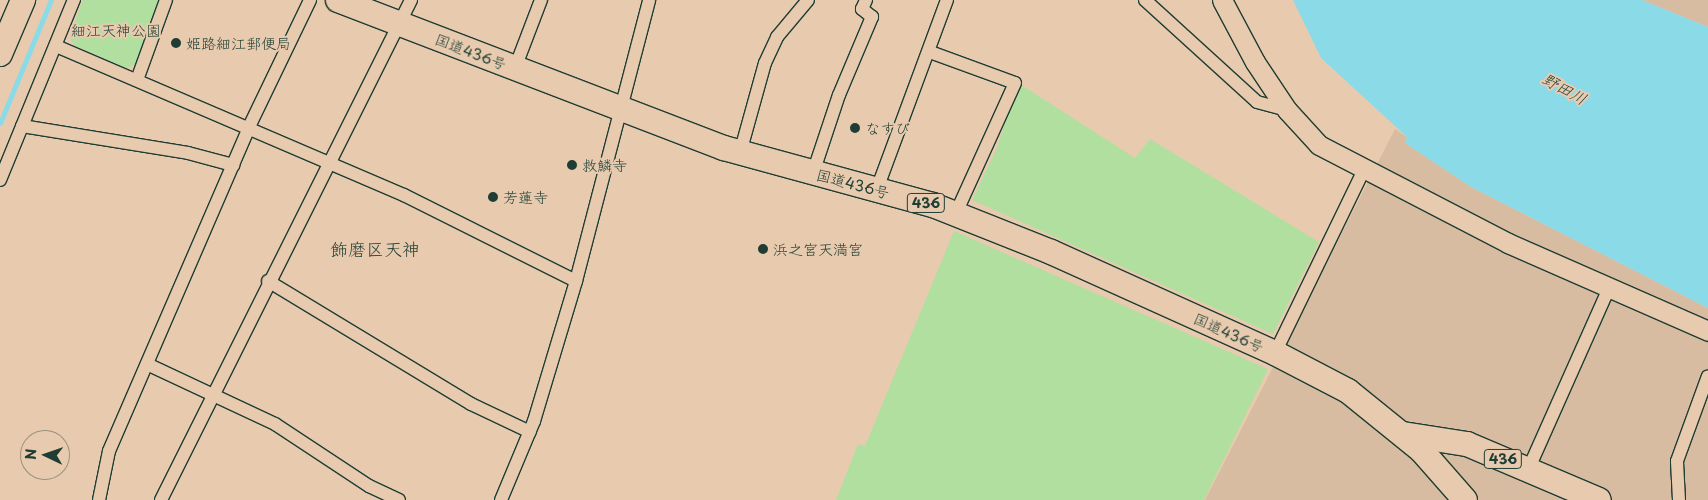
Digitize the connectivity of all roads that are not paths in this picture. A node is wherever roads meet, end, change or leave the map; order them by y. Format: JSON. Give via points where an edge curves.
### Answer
{"nodes":[{"id":1,"x":23,"y":0,"type":"edge"},
{"id":2,"x":74,"y":0,"type":"edge"},
{"id":3,"x":166,"y":0,"type":"edge"},
{"id":4,"x":310,"y":0,"type":"edge"},
{"id":5,"x":338,"y":0,"type":"edge"},
{"id":6,"x":411,"y":0,"type":"edge"},
{"id":7,"x":541,"y":0,"type":"edge"},
{"id":8,"x":649,"y":0,"type":"edge"},
{"id":9,"x":808,"y":0,"type":"edge"},
{"id":10,"x":866,"y":0,"type":"edge"},
{"id":11,"x":947,"y":0,"type":"edge"},
{"id":12,"x":1222,"y":0,"type":"edge"},
{"id":13,"x":1149,"y":1,"type":"edge"},
{"id":14,"x":400,"y":24,"type":"junction"},
{"id":15,"x":56,"y":46,"type":"junction"},
{"id":16,"x":930,"y":52,"type":"junction"},
{"id":17,"x":0,"y":54,"type":"edge"},
{"id":18,"x":515,"y":68,"type":"junction"},
{"id":19,"x":137,"y":80,"type":"junction"},
{"id":20,"x":620,"y":108,"type":"junction"},
{"id":21,"x":1287,"y":110,"type":"junction"},
{"id":22,"x":22,"y":126,"type":"junction"},
{"id":23,"x":249,"y":127,"type":"junction"},
{"id":24,"x":740,"y":153,"type":"junction"},
{"id":25,"x":332,"y":163,"type":"junction"},
{"id":26,"x":233,"y":165,"type":"junction"},
{"id":27,"x":1363,"y":172,"type":"junction"},
{"id":28,"x":814,"y":173,"type":"junction"},
{"id":29,"x":0,"y":180,"type":"edge"},
{"id":30,"x":877,"y":189,"type":"junction"},
{"id":31,"x":956,"y":213,"type":"junction"},
{"id":32,"x":268,"y":281,"type":"junction"},
{"id":33,"x":576,"y":281,"type":"junction"},
{"id":34,"x":1610,"y":286,"type":"junction"},
{"id":35,"x":1708,"y":331,"type":"edge"},
{"id":36,"x":1275,"y":353,"type":"junction"},
{"id":37,"x":148,"y":364,"type":"junction"},
{"id":38,"x":1708,"y":376,"type":"edge"},
{"id":39,"x":214,"y":394,"type":"junction"},
{"id":40,"x":530,"y":432,"type":"junction"},
{"id":41,"x":1403,"y":434,"type":"junction"},
{"id":42,"x":1528,"y":470,"type":"junction"},
{"id":43,"x":99,"y":500,"type":"edge"},
{"id":44,"x":161,"y":500,"type":"edge"},
{"id":45,"x":399,"y":500,"type":"edge"},
{"id":46,"x":501,"y":500,"type":"edge"},
{"id":47,"x":1465,"y":500,"type":"edge"},
{"id":48,"x":1598,"y":500,"type":"edge"},
{"id":49,"x":1679,"y":500,"type":"edge"}],
"edges":[{"from":1,"to":17,"type":"highway"},
{"from":2,"to":15,"type":"street"},
{"from":3,"to":19,"type":"street"},
{"from":4,"to":23,"type":"street"},
{"from":5,"to":14,"type":"highway","name":"国道436号","number":"436"},
{"from":6,"to":14,"type":"street"},
{"from":7,"to":18,"type":"street"},
{"from":8,"to":20,"type":"street"},
{"from":9,"to":24,"type":"street","via":[[777,37],[765,63]]},
{"from":10,"to":28,"type":"street","via":[[862,9],[872,17],[839,95]]},
{"from":11,"to":16,"type":"street"},
{"from":12,"to":21,"type":"street"},
{"from":13,"to":21,"type":"street","via":[[1256,102]]},
{"from":14,"to":18,"type":"highway","name":"国道436号","number":"436"},
{"from":14,"to":25,"type":"street"},
{"from":15,"to":19,"type":"street"},
{"from":15,"to":22,"type":"street"},
{"from":16,"to":30,"type":"street"},
{"from":16,"to":31,"type":"street","via":[[1015,83]]},
{"from":18,"to":20,"type":"highway","name":"国道436号","number":"436"},
{"from":19,"to":23,"type":"street"},
{"from":20,"to":24,"type":"highway","name":"国道436号","number":"436"},
{"from":20,"to":33,"type":"street"},
{"from":21,"to":27,"type":"street","via":[[1319,146]]},
{"from":22,"to":26,"type":"street","via":[[188,153]]},
{"from":22,"to":29,"type":"street"},
{"from":23,"to":25,"type":"street"},
{"from":23,"to":26,"type":"street"},
{"from":24,"to":28,"type":"highway","name":"国道436号","number":"436"},
{"from":25,"to":32,"type":"street"},
{"from":25,"to":33,"type":"street"},
{"from":26,"to":37,"type":"street"},
{"from":27,"to":34,"type":"street"},
{"from":27,"to":36,"type":"street"},
{"from":28,"to":30,"type":"highway","name":"国道436号","number":"436"},
{"from":30,"to":31,"type":"highway","name":"国道436号","number":"436"},
{"from":31,"to":36,"type":"highway","name":"国道436号","number":"436"},
{"from":32,"to":39,"type":"street"},
{"from":32,"to":40,"type":"street","via":[[471,404]]},
{"from":33,"to":40,"type":"street"},
{"from":34,"to":35,"type":"street"},
{"from":34,"to":42,"type":"street"},
{"from":36,"to":41,"type":"highway","name":"国道436号","number":"436","via":[[1348,391]]},
{"from":37,"to":39,"type":"street"},
{"from":37,"to":43,"type":"street","via":[[109,451]]},
{"from":38,"to":49,"type":"street","via":[[1678,461]]},
{"from":39,"to":44,"type":"street"},
{"from":39,"to":45,"type":"street","via":[[275,424],[370,486]]},
{"from":40,"to":46,"type":"street"},
{"from":41,"to":42,"type":"highway","name":"国道436号","number":"436","via":[[1467,444]]},
{"from":41,"to":47,"type":"highway","name":"国道436号","number":"436"},
{"from":42,"to":48,"type":"highway","name":"国道436号","number":"436"}]}
